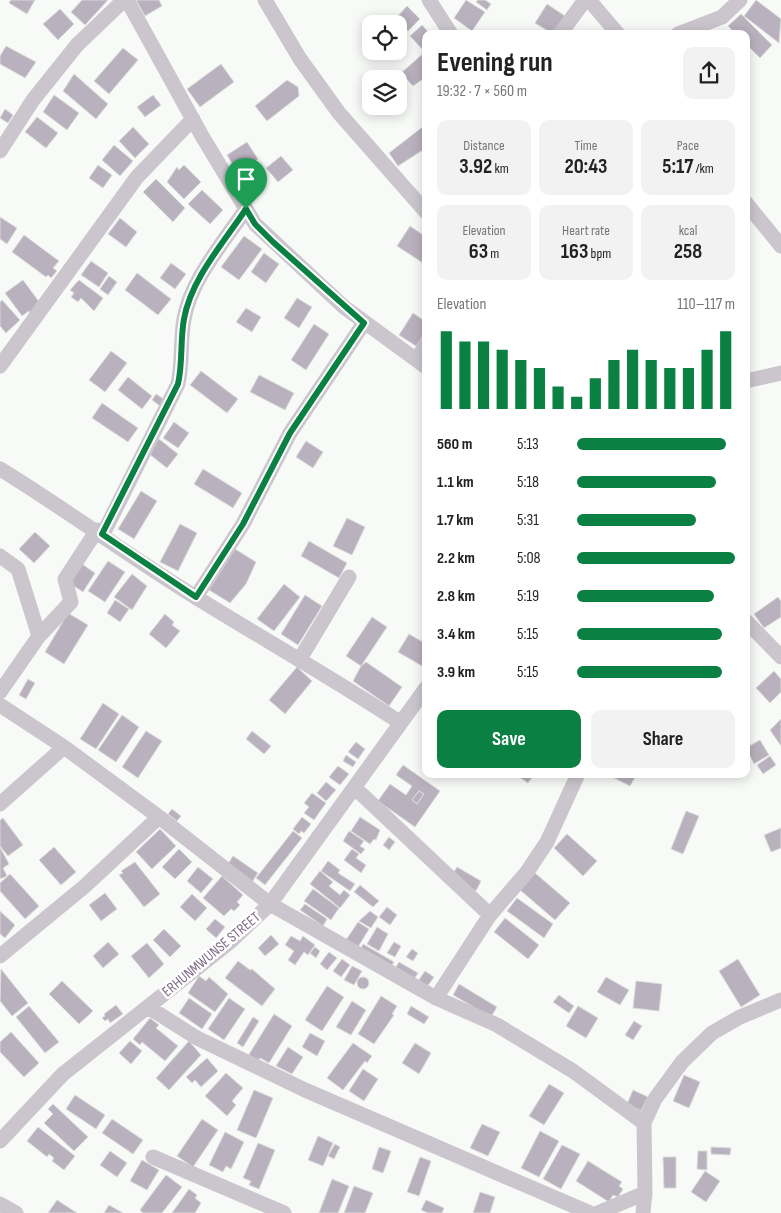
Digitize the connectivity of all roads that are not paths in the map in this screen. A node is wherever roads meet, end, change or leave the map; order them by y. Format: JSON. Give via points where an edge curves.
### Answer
{"nodes":[{"id":1,"x":124,"y":0,"type":"edge"},
{"id":2,"x":128,"y":0,"type":"edge"},
{"id":3,"x":265,"y":0,"type":"edge"},
{"id":4,"x":429,"y":0,"type":"edge"},
{"id":5,"x":585,"y":0,"type":"edge"},
{"id":6,"x":589,"y":0,"type":"edge"},
{"id":7,"x":740,"y":0,"type":"edge"},
{"id":8,"x":448,"y":30,"type":"edge"},
{"id":9,"x":563,"y":30,"type":"edge"},
{"id":10,"x":615,"y":30,"type":"edge"},
{"id":11,"x":688,"y":30,"type":"edge"},
{"id":12,"x":193,"y":119,"type":"junction"},
{"id":13,"x":0,"y":151,"type":"edge"},
{"id":14,"x":422,"y":207,"type":"edge"},
{"id":15,"x":750,"y":208,"type":"edge"},
{"id":16,"x":246,"y":209,"type":"junction"},
{"id":17,"x":781,"y":246,"type":"edge"},
{"id":18,"x":364,"y":323,"type":"junction"},
{"id":19,"x":422,"y":363,"type":"edge"},
{"id":20,"x":0,"y":366,"type":"edge"},
{"id":21,"x":781,"y":374,"type":"edge"},
{"id":22,"x":750,"y":380,"type":"edge"},
{"id":23,"x":0,"y":468,"type":"edge"},
{"id":24,"x":100,"y":532,"type":"junction"},
{"id":25,"x":0,"y":556,"type":"edge"},
{"id":26,"x":349,"y":577,"type":"dead end"},
{"id":27,"x":196,"y":597,"type":"junction"},
{"id":28,"x":750,"y":625,"type":"edge"},
{"id":29,"x":39,"y":636,"type":"junction"},
{"id":30,"x":781,"y":657,"type":"edge"},
{"id":31,"x":300,"y":659,"type":"junction"},
{"id":32,"x":0,"y":692,"type":"edge"},
{"id":33,"x":422,"y":694,"type":"edge"},
{"id":34,"x":0,"y":705,"type":"edge"},
{"id":35,"x":401,"y":723,"type":"junction"},
{"id":36,"x":64,"y":747,"type":"junction"},
{"id":37,"x":576,"y":778,"type":"edge"},
{"id":38,"x":355,"y":788,"type":"junction"},
{"id":39,"x":0,"y":804,"type":"edge"},
{"id":40,"x":159,"y":817,"type":"junction"},
{"id":41,"x":270,"y":904,"type":"junction"},
{"id":42,"x":490,"y":915,"type":"junction"},
{"id":43,"x":0,"y":956,"type":"edge"},
{"id":44,"x":436,"y":998,"type":"junction"},
{"id":45,"x":781,"y":1000,"type":"edge"},
{"id":46,"x":148,"y":1006,"type":"junction"},
{"id":47,"x":644,"y":1123,"type":"junction"},
{"id":48,"x":0,"y":1141,"type":"edge"},
{"id":49,"x":153,"y":1157,"type":"dead end"},
{"id":50,"x":645,"y":1193,"type":"junction"},
{"id":51,"x":0,"y":1204,"type":"edge"},
{"id":52,"x":16,"y":1213,"type":"edge"},
{"id":53,"x":284,"y":1213,"type":"edge"},
{"id":54,"x":590,"y":1213,"type":"edge"},
{"id":55,"x":598,"y":1213,"type":"edge"},
{"id":56,"x":643,"y":1213,"type":"edge"}],
"edges":[{"from":1,"to":13,"type":"street","via":[[77,46],[33,100]]},
{"from":2,"to":12,"type":"street"},
{"from":3,"to":14,"type":"street","via":[[300,59],[339,113]]},
{"from":4,"to":8,"type":"street"},
{"from":5,"to":9,"type":"street"},
{"from":6,"to":10,"type":"street"},
{"from":7,"to":11,"type":"street","via":[[722,17]]},
{"from":12,"to":16,"type":"street"},
{"from":12,"to":20,"type":"street","via":[[137,177]]},
{"from":15,"to":17,"type":"street"},
{"from":16,"to":18,"type":"street","via":[[255,224],[273,242]]},
{"from":16,"to":24,"type":"street","via":[[200,278],[187,304],[178,384]]},
{"from":18,"to":19,"type":"street"},
{"from":18,"to":27,"type":"street","via":[[290,433],[243,524]]},
{"from":21,"to":22,"type":"street"},
{"from":23,"to":24,"type":"street"},
{"from":24,"to":27,"type":"street"},
{"from":24,"to":29,"type":"street","via":[[65,578],[71,602]]},
{"from":25,"to":29,"type":"street","via":[[18,570]]},
{"from":26,"to":31,"type":"street"},
{"from":27,"to":31,"type":"street"},
{"from":28,"to":30,"type":"street"},
{"from":29,"to":32,"type":"street"},
{"from":31,"to":35,"type":"street"},
{"from":33,"to":35,"type":"street","name":"ERHUNMWUNSE STREET"},
{"from":34,"to":36,"type":"street"},
{"from":35,"to":38,"type":"street","name":"ERHUNMWUNSE STREET"},
{"from":36,"to":39,"type":"street"},
{"from":36,"to":40,"type":"street"},
{"from":37,"to":42,"type":"street","via":[[547,842],[527,872]]},
{"from":38,"to":41,"type":"street","name":"ERHUNMWUNSE STREET"},
{"from":38,"to":42,"type":"street"},
{"from":40,"to":41,"type":"street"},
{"from":40,"to":43,"type":"street","via":[[85,886]]},
{"from":41,"to":44,"type":"street"},
{"from":41,"to":46,"type":"street","name":"ERHUNMWUNSE STREET","via":[[231,941]]},
{"from":42,"to":44,"type":"street"},
{"from":44,"to":47,"type":"street","via":[[497,1025],[573,1072]]},
{"from":45,"to":47,"type":"street","via":[[712,1033],[682,1062],[655,1099]]},
{"from":46,"to":48,"type":"street","name":"ERHUNMWUNSE STREET","via":[[63,1074]]},
{"from":46,"to":54,"type":"street","via":[[197,1038],[305,1090]]},
{"from":47,"to":50,"type":"street"},
{"from":49,"to":53,"type":"street"},
{"from":50,"to":55,"type":"street"},
{"from":50,"to":56,"type":"street"},
{"from":51,"to":52,"type":"street"}]}
